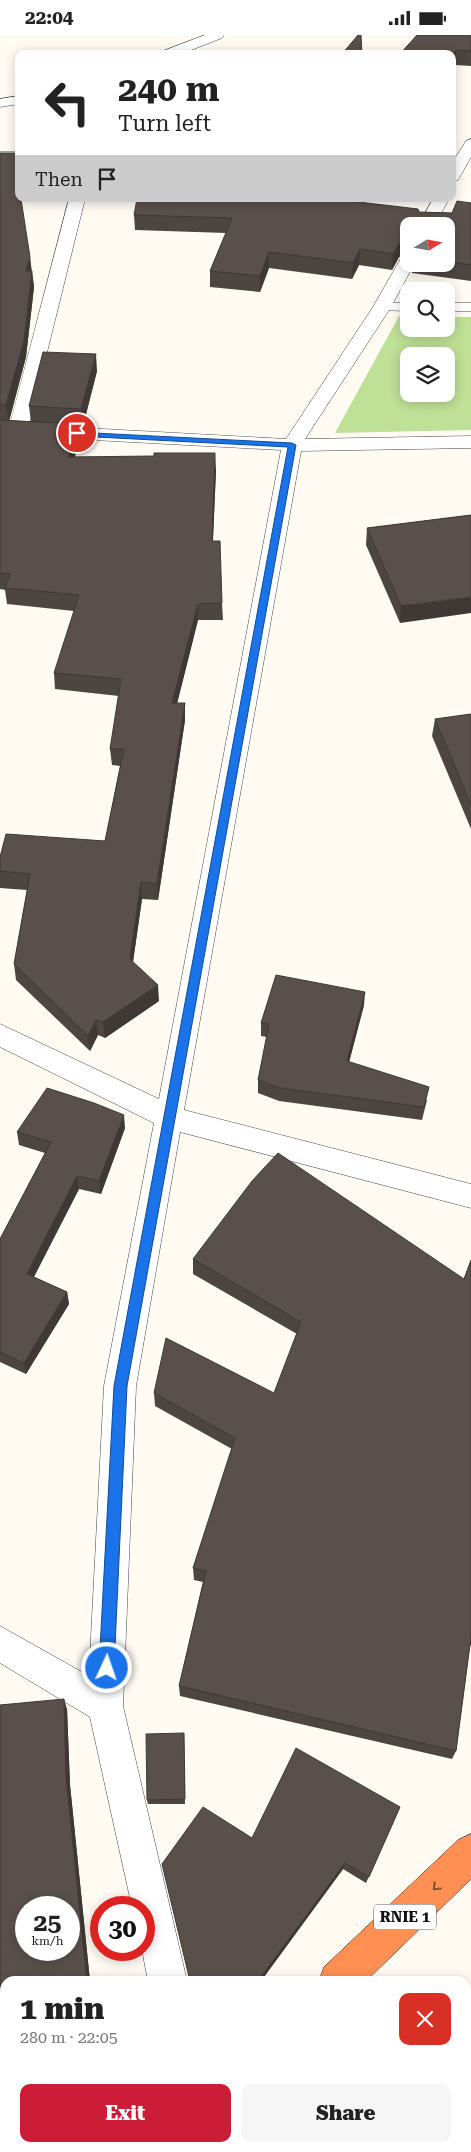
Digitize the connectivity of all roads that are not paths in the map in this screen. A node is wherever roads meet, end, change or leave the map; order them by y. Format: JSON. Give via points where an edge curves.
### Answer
{"nodes":[{"id":1,"x":214,"y":35,"type":"edge"},
{"id":2,"x":178,"y":50,"type":"edge"},
{"id":3,"x":15,"y":101,"type":"edge"},
{"id":4,"x":0,"y":103,"type":"edge"},
{"id":5,"x":471,"y":144,"type":"edge"},
{"id":6,"x":0,"y":157,"type":"edge"},
{"id":7,"x":15,"y":157,"type":"edge"},
{"id":8,"x":461,"y":161,"type":"edge"},
{"id":9,"x":76,"y":202,"type":"edge"},
{"id":10,"x":439,"y":202,"type":"edge"},
{"id":11,"x":431,"y":217,"type":"edge"},
{"id":12,"x":405,"y":273,"type":"edge"},
{"id":13,"x":396,"y":307,"type":"edge"},
{"id":14,"x":455,"y":307,"type":"edge"},
{"id":15,"x":471,"y":307,"type":"edge"},
{"id":16,"x":9,"y":430,"type":"edge"},
{"id":17,"x":471,"y":443,"type":"edge"},
{"id":18,"x":292,"y":445,"type":"junction"},
{"id":19,"x":0,"y":1035,"type":"edge"},
{"id":20,"x":171,"y":1118,"type":"junction"},
{"id":21,"x":471,"y":1196,"type":"edge"},
{"id":22,"x":0,"y":1643,"type":"edge"},
{"id":23,"x":105,"y":1706,"type":"junction"},
{"id":24,"x":471,"y":1853,"type":"edge"},
{"id":25,"x":167,"y":1976,"type":"edge"},
{"id":26,"x":343,"y":1976,"type":"edge"}],
"edges":[{"from":1,"to":2,"type":"street"},
{"from":3,"to":4,"type":"street"},
{"from":5,"to":8,"type":"street"},
{"from":6,"to":7,"type":"street"},
{"from":9,"to":16,"type":"street"},
{"from":10,"to":11,"type":"street"},
{"from":12,"to":13,"type":"street"},
{"from":13,"to":18,"type":"street"},
{"from":14,"to":15,"type":"lane"},
{"from":16,"to":18,"type":"street"},
{"from":17,"to":18,"type":"street"},
{"from":18,"to":20,"type":"street"},
{"from":19,"to":20,"type":"street"},
{"from":20,"to":21,"type":"street"},
{"from":20,"to":23,"type":"street","via":[[120,1386]]},
{"from":22,"to":23,"type":"street"},
{"from":23,"to":25,"type":"street"},
{"from":24,"to":26,"type":"highway","number":"RNIE 1","one_way":true}]}
